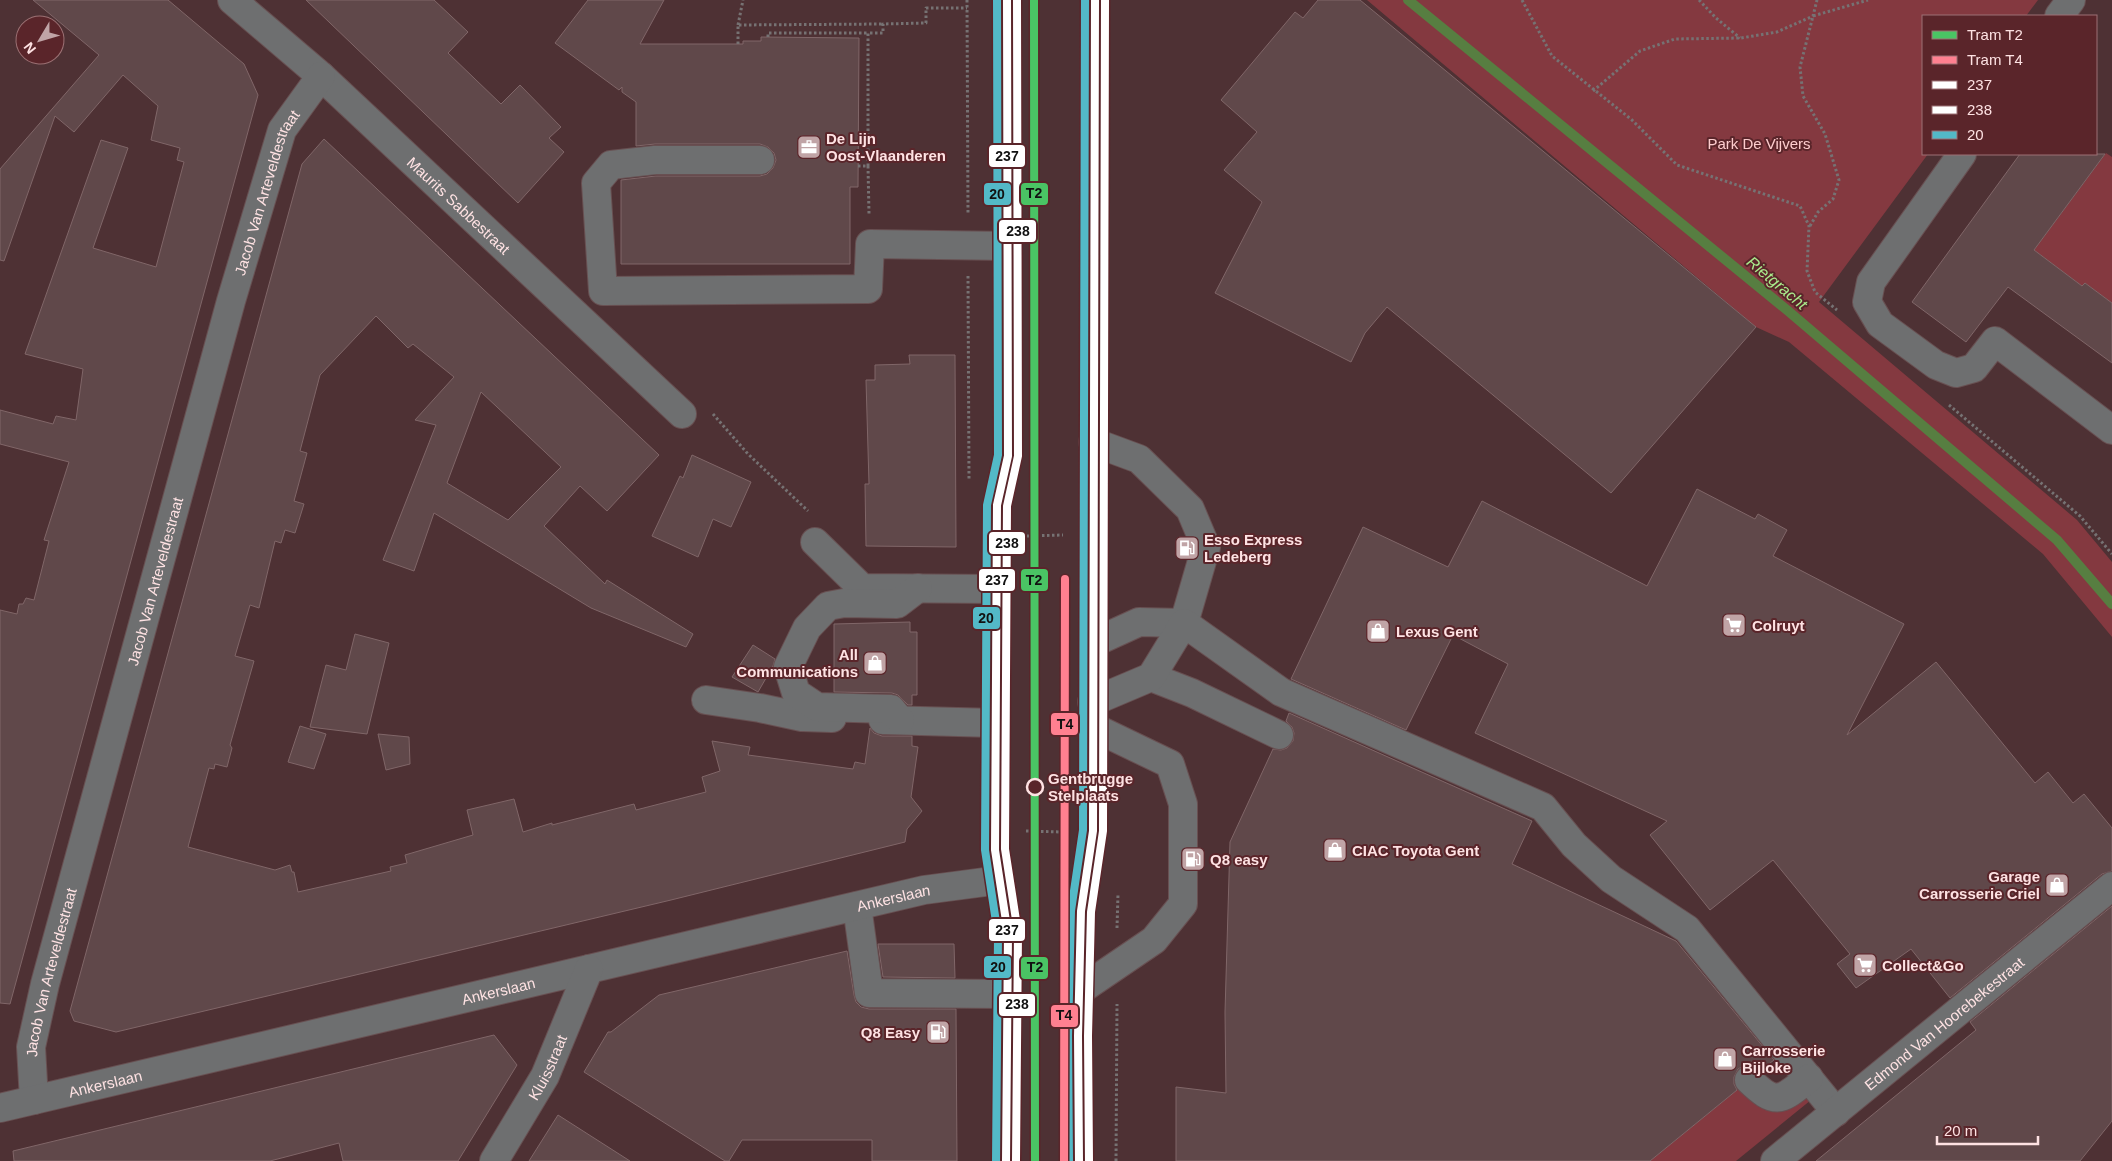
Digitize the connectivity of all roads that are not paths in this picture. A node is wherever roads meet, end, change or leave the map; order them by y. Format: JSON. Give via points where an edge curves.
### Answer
{"nodes":[{"id":1,"x":232,"y":0,"type":"edge"},
{"id":2,"x":1007,"y":0,"type":"edge"},
{"id":3,"x":1095,"y":0,"type":"edge"},
{"id":4,"x":2071,"y":0,"type":"edge"},
{"id":5,"x":2060,"y":15,"type":"edge"},
{"id":6,"x":321,"y":76,"type":"junction"},
{"id":7,"x":1961,"y":155,"type":"edge"},
{"id":8,"x":760,"y":160,"type":"dead end"},
{"id":9,"x":1008,"y":246,"type":"junction"},
{"id":10,"x":682,"y":414,"type":"dead end"},
{"id":11,"x":2112,"y":430,"type":"edge"},
{"id":12,"x":1092,"y":442,"type":"junction"},
{"id":13,"x":816,"y":542,"type":"dead end"},
{"id":14,"x":918,"y":588,"type":"junction"},
{"id":15,"x":996,"y":589,"type":"junction"},
{"id":16,"x":1184,"y":624,"type":"junction"},
{"id":17,"x":1093,"y":643,"type":"junction"},
{"id":18,"x":1151,"y":677,"type":"junction"},
{"id":19,"x":706,"y":700,"type":"dead end"},
{"id":20,"x":1092,"y":715,"type":"junction"},
{"id":21,"x":900,"y":720,"type":"junction"},
{"id":22,"x":996,"y":723,"type":"junction"},
{"id":23,"x":1279,"y":735,"type":"dead end"},
{"id":24,"x":1000,"y":880,"type":"junction"},
{"id":25,"x":2112,"y":886,"type":"edge"},
{"id":26,"x":857,"y":906,"type":"junction"},
{"id":27,"x":589,"y":969,"type":"junction"},
{"id":28,"x":1079,"y":991,"type":"junction"},
{"id":29,"x":1008,"y":994,"type":"junction"},
{"id":30,"x":1809,"y":1078,"type":"junction"},
{"id":31,"x":1749,"y":1080,"type":"dead end"},
{"id":32,"x":34,"y":1100,"type":"junction"},
{"id":33,"x":0,"y":1108,"type":"edge"},
{"id":34,"x":1836,"y":1112,"type":"junction"},
{"id":35,"x":494,"y":1161,"type":"edge"},
{"id":36,"x":1006,"y":1161,"type":"edge"},
{"id":37,"x":1080,"y":1161,"type":"edge"},
{"id":38,"x":1775,"y":1161,"type":"edge"}],
"edges":[{"from":1,"to":6,"type":"street","name":"Maurits Sabbestraat"},
{"from":2,"to":9,"type":"main road"},
{"from":3,"to":12,"type":"main road"},
{"from":4,"to":5,"type":"street"},
{"from":6,"to":10,"type":"street","name":"Maurits Sabbestraat"},
{"from":6,"to":32,"type":"street","name":"Jacob Van Arteveldestraat","via":[[282,130],[231,301],[45,984],[31,1047]]},
{"from":7,"to":11,"type":"street","via":[[1872,282],[1867,302],[1880,324],[1936,365],[1956,372],[1974,368],[1995,341]]},
{"from":8,"to":9,"type":"street","via":[[656,160],[611,165],[596,183],[603,291],[868,288],[870,244]]},
{"from":9,"to":15,"type":"main road","via":[[1008,456],[997,505]]},
{"from":12,"to":16,"type":"street","via":[[1139,459],[1190,509],[1206,547]]},
{"from":12,"to":17,"type":"main road"},
{"from":13,"to":14,"type":"street","via":[[862,588]]},
{"from":14,"to":15,"type":"street"},
{"from":14,"to":21,"type":"street","via":[[897,604],[844,603],[828,606],[807,628],[788,667],[796,693],[817,707],[891,708]]},
{"from":15,"to":22,"type":"main road"},
{"from":16,"to":17,"type":"street","via":[[1139,622]]},
{"from":16,"to":18,"type":"street"},
{"from":16,"to":30,"type":"street","via":[[1281,692],[1543,806],[1574,845],[1611,879],[1686,929]]},
{"from":17,"to":20,"type":"main road"},
{"from":18,"to":20,"type":"street"},
{"from":18,"to":23,"type":"street"},
{"from":19,"to":21,"type":"street","via":[[802,717]]},
{"from":20,"to":28,"type":"main road","via":[[1093,831],[1081,911]]},
{"from":20,"to":28,"type":"street","via":[[1170,764],[1183,804],[1183,904],[1154,940]]},
{"from":21,"to":22,"type":"street"},
{"from":22,"to":24,"type":"main road","via":[[995,850]]},
{"from":24,"to":26,"type":"street","name":"Ankerslaan","via":[[924,890]]},
{"from":24,"to":29,"type":"main road","via":[[1008,934]]},
{"from":25,"to":34,"type":"street","name":"Edmond Van Hoorebekestraat"},
{"from":26,"to":27,"type":"street","name":"Ankerslaan"},
{"from":26,"to":29,"type":"street","via":[[869,993]]},
{"from":27,"to":32,"type":"street","name":"Ankerslaan"},
{"from":27,"to":35,"type":"street","name":"Kluisstraat","via":[[545,1076]]},
{"from":28,"to":37,"type":"main road"},
{"from":29,"to":36,"type":"main road"},
{"from":30,"to":31,"type":"street","via":[[1787,1095],[1776,1098],[1764,1094]]},
{"from":30,"to":34,"type":"street"},
{"from":32,"to":33,"type":"street","name":"Ankerslaan"},
{"from":34,"to":38,"type":"street","name":"Edmond Van Hoorebekestraat"}]}
